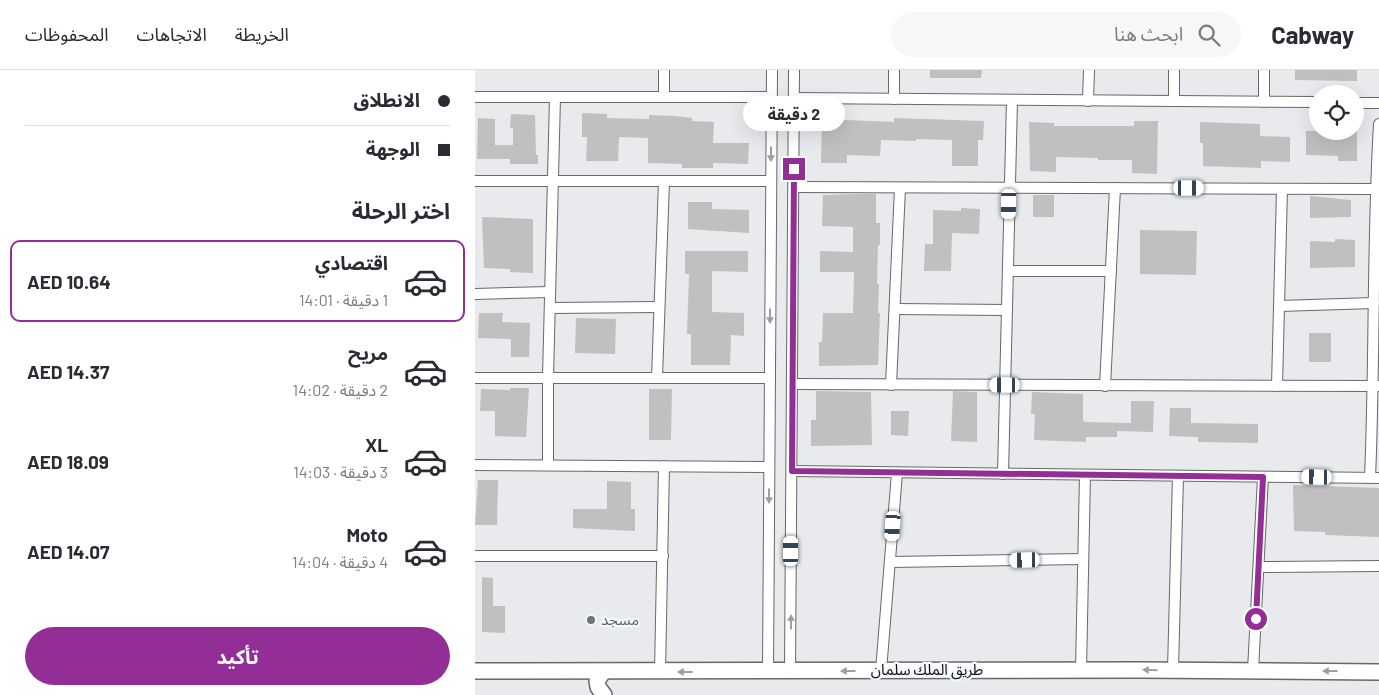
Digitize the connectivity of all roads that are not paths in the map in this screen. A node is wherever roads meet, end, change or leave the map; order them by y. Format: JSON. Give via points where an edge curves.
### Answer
{"nodes":[{"id":1,"x":664,"y":70,"type":"edge"},
{"id":2,"x":772,"y":70,"type":"edge"},
{"id":3,"x":794,"y":70,"type":"edge"},
{"id":4,"x":894,"y":70,"type":"edge"},
{"id":5,"x":1089,"y":70,"type":"edge"},
{"id":6,"x":1174,"y":70,"type":"edge"},
{"id":7,"x":1264,"y":70,"type":"edge"},
{"id":8,"x":475,"y":96,"type":"edge"},
{"id":9,"x":555,"y":97,"type":"junction"},
{"id":10,"x":664,"y":97,"type":"junction"},
{"id":11,"x":772,"y":97,"type":"junction"},
{"id":12,"x":794,"y":98,"type":"junction"},
{"id":13,"x":894,"y":99,"type":"junction"},
{"id":14,"x":1012,"y":100,"type":"junction"},
{"id":15,"x":1088,"y":101,"type":"junction"},
{"id":16,"x":1174,"y":101,"type":"junction"},
{"id":17,"x":1264,"y":102,"type":"junction"},
{"id":18,"x":1309,"y":102,"type":"edge"},
{"id":19,"x":1364,"y":103,"type":"edge"},
{"id":20,"x":1379,"y":103,"type":"edge"},
{"id":21,"x":1379,"y":124,"type":"edge"},
{"id":22,"x":475,"y":181,"type":"edge"},
{"id":23,"x":553,"y":181,"type":"junction"},
{"id":24,"x":664,"y":181,"type":"junction"},
{"id":25,"x":771,"y":181,"type":"junction"},
{"id":26,"x":793,"y":187,"type":"junction"},
{"id":27,"x":900,"y":188,"type":"junction"},
{"id":28,"x":1009,"y":188,"type":"junction"},
{"id":29,"x":1115,"y":188,"type":"junction"},
{"id":30,"x":1282,"y":189,"type":"junction"},
{"id":31,"x":1377,"y":189,"type":"edge"},
{"id":32,"x":1008,"y":270,"type":"junction"},
{"id":33,"x":1111,"y":271,"type":"junction"},
{"id":34,"x":550,"y":292,"type":"junction"},
{"id":35,"x":475,"y":294,"type":"edge"},
{"id":36,"x":1374,"y":303,"type":"junction"},
{"id":37,"x":1279,"y":306,"type":"junction"},
{"id":38,"x":659,"y":307,"type":"junction"},
{"id":39,"x":550,"y":308,"type":"junction"},
{"id":40,"x":895,"y":309,"type":"junction"},
{"id":41,"x":1007,"y":310,"type":"junction"},
{"id":42,"x":1377,"y":315,"type":"edge"},
{"id":43,"x":475,"y":378,"type":"edge"},
{"id":44,"x":548,"y":378,"type":"junction"},
{"id":45,"x":657,"y":378,"type":"junction"},
{"id":46,"x":770,"y":378,"type":"junction"},
{"id":47,"x":792,"y":384,"type":"junction"},
{"id":48,"x":891,"y":385,"type":"junction"},
{"id":49,"x":1005,"y":385,"type":"junction"},
{"id":50,"x":1105,"y":386,"type":"junction"},
{"id":51,"x":1277,"y":386,"type":"junction"},
{"id":52,"x":1376,"y":386,"type":"edge"},
{"id":53,"x":475,"y":465,"type":"edge"},
{"id":54,"x":548,"y":465,"type":"junction"},
{"id":55,"x":664,"y":466,"type":"junction"},
{"id":56,"x":769,"y":467,"type":"junction"},
{"id":57,"x":792,"y":471,"type":"junction"},
{"id":58,"x":897,"y":472,"type":"junction"},
{"id":59,"x":1003,"y":474,"type":"junction"},
{"id":60,"x":1085,"y":475,"type":"junction"},
{"id":61,"x":1179,"y":476,"type":"junction"},
{"id":62,"x":1263,"y":477,"type":"junction"},
{"id":63,"x":1375,"y":478,"type":"edge"},
{"id":64,"x":475,"y":556,"type":"edge"},
{"id":65,"x":663,"y":556,"type":"junction"},
{"id":66,"x":1083,"y":559,"type":"junction"},
{"id":67,"x":890,"y":562,"type":"junction"},
{"id":68,"x":1379,"y":566,"type":"edge"},
{"id":69,"x":1259,"y":567,"type":"junction"},
{"id":70,"x":1081,"y":670,"type":"junction"},
{"id":71,"x":1173,"y":670,"type":"junction"},
{"id":72,"x":475,"y":671,"type":"edge"},
{"id":73,"x":768,"y":671,"type":"junction"},
{"id":74,"x":790,"y":671,"type":"junction"},
{"id":75,"x":881,"y":671,"type":"junction"},
{"id":76,"x":1253,"y":671,"type":"junction"},
{"id":77,"x":603,"y":672,"type":"junction"},
{"id":78,"x":661,"y":672,"type":"junction"},
{"id":79,"x":1379,"y":672,"type":"edge"},
{"id":80,"x":604,"y":695,"type":"edge"}],
"edges":[{"from":1,"to":10,"type":"street"},
{"from":2,"to":11,"type":"street"},
{"from":3,"to":12,"type":"street"},
{"from":4,"to":13,"type":"street"},
{"from":5,"to":15,"type":"street"},
{"from":6,"to":16,"type":"street"},
{"from":7,"to":17,"type":"street"},
{"from":8,"to":9,"type":"street"},
{"from":9,"to":10,"type":"street"},
{"from":9,"to":23,"type":"street"},
{"from":10,"to":11,"type":"street"},
{"from":11,"to":25,"type":"street","one_way":true},
{"from":12,"to":13,"type":"street"},
{"from":12,"to":26,"type":"street"},
{"from":13,"to":14,"type":"street"},
{"from":14,"to":15,"type":"street"},
{"from":14,"to":28,"type":"street"},
{"from":15,"to":16,"type":"street"},
{"from":16,"to":17,"type":"street"},
{"from":17,"to":18,"type":"street"},
{"from":19,"to":20,"type":"street"},
{"from":21,"to":31,"type":"street"},
{"from":22,"to":23,"type":"street"},
{"from":23,"to":24,"type":"street"},
{"from":23,"to":34,"type":"street"},
{"from":24,"to":25,"type":"street"},
{"from":24,"to":38,"type":"street"},
{"from":25,"to":46,"type":"street","one_way":true},
{"from":26,"to":27,"type":"street"},
{"from":26,"to":47,"type":"street"},
{"from":27,"to":28,"type":"street"},
{"from":27,"to":40,"type":"street"},
{"from":28,"to":29,"type":"street"},
{"from":28,"to":32,"type":"street"},
{"from":29,"to":30,"type":"street"},
{"from":29,"to":33,"type":"street"},
{"from":30,"to":31,"type":"street"},
{"from":30,"to":37,"type":"street"},
{"from":31,"to":36,"type":"street"},
{"from":32,"to":33,"type":"street"},
{"from":32,"to":41,"type":"street"},
{"from":33,"to":50,"type":"street"},
{"from":34,"to":35,"type":"street"},
{"from":34,"to":39,"type":"street"},
{"from":36,"to":37,"type":"street"},
{"from":36,"to":42,"type":"street"},
{"from":37,"to":51,"type":"street"},
{"from":38,"to":39,"type":"street"},
{"from":38,"to":45,"type":"street"},
{"from":39,"to":44,"type":"street"},
{"from":40,"to":41,"type":"street"},
{"from":40,"to":48,"type":"street"},
{"from":41,"to":49,"type":"street"},
{"from":42,"to":52,"type":"street"},
{"from":43,"to":44,"type":"street"},
{"from":44,"to":45,"type":"street"},
{"from":44,"to":54,"type":"street"},
{"from":45,"to":46,"type":"street"},
{"from":46,"to":56,"type":"street"},
{"from":47,"to":48,"type":"street"},
{"from":47,"to":57,"type":"street"},
{"from":48,"to":49,"type":"street"},
{"from":49,"to":50,"type":"street"},
{"from":49,"to":59,"type":"street"},
{"from":50,"to":51,"type":"street"},
{"from":51,"to":52,"type":"street"},
{"from":52,"to":63,"type":"street"},
{"from":53,"to":54,"type":"street"},
{"from":54,"to":55,"type":"street"},
{"from":55,"to":56,"type":"street"},
{"from":55,"to":65,"type":"street"},
{"from":56,"to":73,"type":"street","one_way":true},
{"from":57,"to":58,"type":"street"},
{"from":74,"to":57,"type":"street","one_way":true},
{"from":58,"to":59,"type":"street"},
{"from":58,"to":67,"type":"street"},
{"from":59,"to":60,"type":"street"},
{"from":60,"to":61,"type":"street"},
{"from":60,"to":66,"type":"street"},
{"from":61,"to":62,"type":"street"},
{"from":61,"to":71,"type":"street"},
{"from":62,"to":63,"type":"street"},
{"from":62,"to":69,"type":"street"},
{"from":64,"to":65,"type":"street"},
{"from":65,"to":78,"type":"street"},
{"from":66,"to":67,"type":"street"},
{"from":66,"to":70,"type":"street"},
{"from":67,"to":75,"type":"street"},
{"from":68,"to":69,"type":"street"},
{"from":69,"to":76,"type":"street"},
{"from":71,"to":70,"type":"main road","name":"طريق الملك سلمان","one_way":true},
{"from":70,"to":75,"type":"main road","name":"طريق الملك سلمان"},
{"from":71,"to":76,"type":"main road","name":"طريق الملك سلمان"},
{"from":72,"to":77,"type":"main road","name":"طريق الملك سلمان"},
{"from":73,"to":74,"type":"main road","name":"طريق الملك سلمان"},
{"from":73,"to":78,"type":"main road","name":"طريق الملك سلمان","one_way":true},
{"from":75,"to":74,"type":"main road","name":"طريق الملك سلمان","one_way":true},
{"from":79,"to":76,"type":"main road","name":"طريق الملك سلمان","one_way":true},
{"from":77,"to":78,"type":"main road","name":"طريق الملك سلمان"},
{"from":77,"to":80,"type":"main road","via":[[597,681]]}]}
